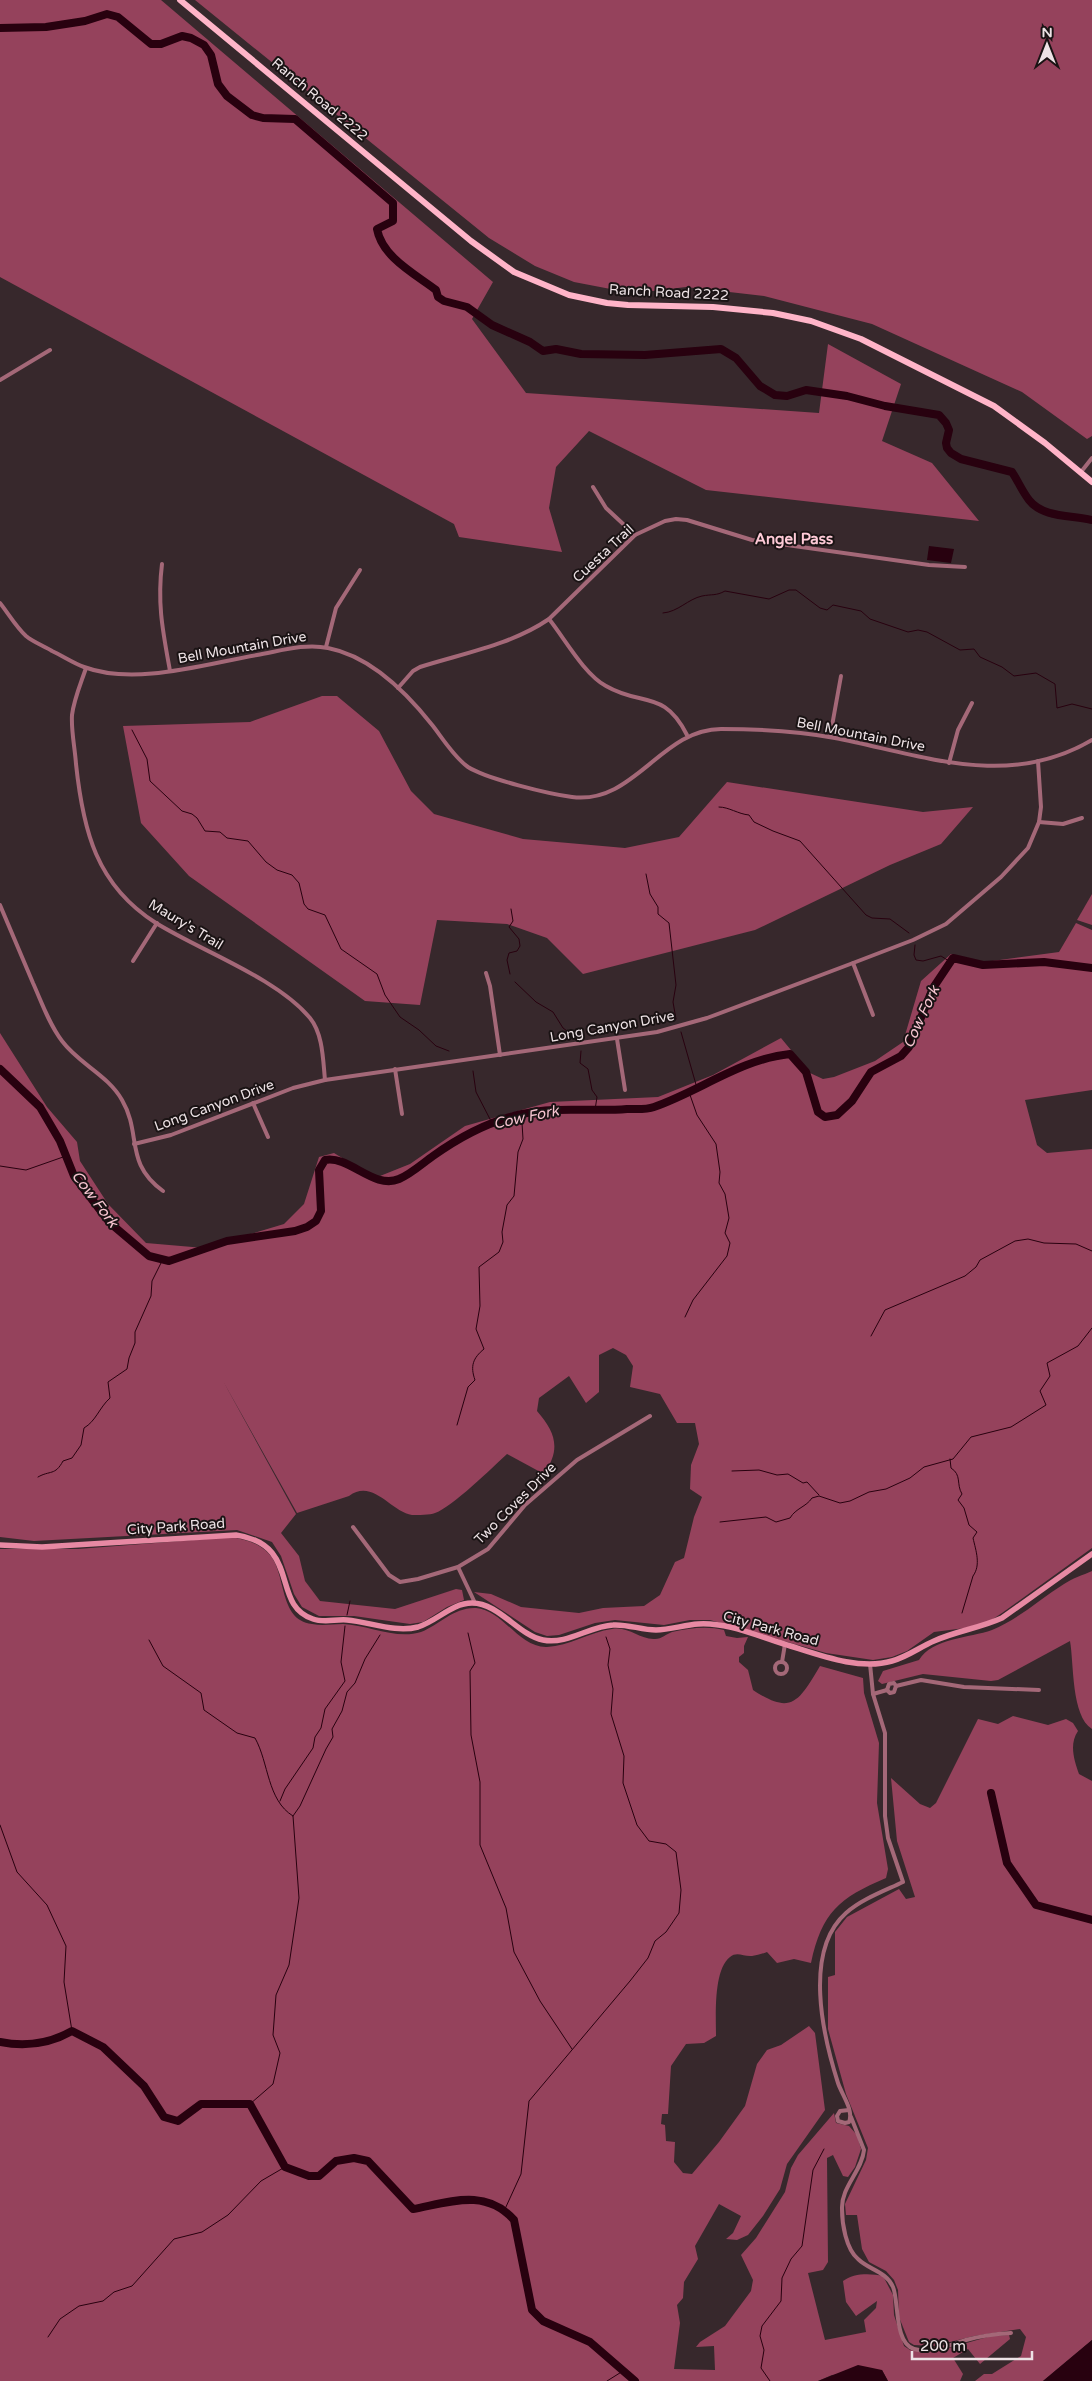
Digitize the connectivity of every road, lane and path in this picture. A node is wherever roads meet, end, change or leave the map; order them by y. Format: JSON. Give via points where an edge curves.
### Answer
{"nodes":[{"id":1,"x":180,"y":0,"type":"edge"},
{"id":2,"x":50,"y":350,"type":"dead end"},
{"id":3,"x":0,"y":380,"type":"edge"},
{"id":4,"x":1092,"y":458,"type":"edge"},
{"id":5,"x":1081,"y":472,"type":"junction"},
{"id":6,"x":1092,"y":482,"type":"edge"},
{"id":7,"x":593,"y":487,"type":"dead end"},
{"id":8,"x":635,"y":535,"type":"junction"},
{"id":9,"x":162,"y":564,"type":"dead end"},
{"id":10,"x":965,"y":567,"type":"dead end"},
{"id":11,"x":360,"y":570,"type":"dead end"},
{"id":12,"x":0,"y":603,"type":"edge"},
{"id":13,"x":549,"y":619,"type":"junction"},
{"id":14,"x":326,"y":647,"type":"junction"},
{"id":15,"x":86,"y":668,"type":"junction"},
{"id":16,"x":170,"y":671,"type":"junction"},
{"id":17,"x":841,"y":676,"type":"dead end"},
{"id":18,"x":398,"y":688,"type":"junction"},
{"id":19,"x":972,"y":703,"type":"dead end"},
{"id":20,"x":687,"y":735,"type":"junction"},
{"id":21,"x":830,"y":737,"type":"junction"},
{"id":22,"x":1092,"y":740,"type":"edge"},
{"id":23,"x":1038,"y":761,"type":"junction"},
{"id":24,"x":950,"y":763,"type":"junction"},
{"id":25,"x":1082,"y":818,"type":"dead end"},
{"id":26,"x":1039,"y":822,"type":"junction"},
{"id":27,"x":0,"y":905,"type":"edge"},
{"id":28,"x":157,"y":923,"type":"junction"},
{"id":29,"x":133,"y":961,"type":"dead end"},
{"id":30,"x":853,"y":963,"type":"junction"},
{"id":31,"x":486,"y":973,"type":"dead end"},
{"id":32,"x":873,"y":1015,"type":"dead end"},
{"id":33,"x":617,"y":1039,"type":"junction"},
{"id":34,"x":500,"y":1055,"type":"junction"},
{"id":35,"x":395,"y":1069,"type":"junction"},
{"id":36,"x":325,"y":1080,"type":"junction"},
{"id":37,"x":625,"y":1090,"type":"dead end"},
{"id":38,"x":253,"y":1103,"type":"junction"},
{"id":39,"x":402,"y":1114,"type":"dead end"},
{"id":40,"x":268,"y":1137,"type":"dead end"},
{"id":41,"x":134,"y":1144,"type":"junction"},
{"id":42,"x":163,"y":1191,"type":"dead end"},
{"id":43,"x":650,"y":1416,"type":"dead end"},
{"id":44,"x":353,"y":1527,"type":"dead end"},
{"id":45,"x":0,"y":1545,"type":"edge"},
{"id":46,"x":1092,"y":1554,"type":"edge"},
{"id":47,"x":458,"y":1567,"type":"junction"},
{"id":48,"x":475,"y":1603,"type":"junction"},
{"id":49,"x":785,"y":1644,"type":"junction"},
{"id":50,"x":782,"y":1662,"type":"dead end"},
{"id":51,"x":870,"y":1664,"type":"junction"},
{"id":52,"x":1039,"y":1690,"type":"dead end"},
{"id":53,"x":873,"y":1694,"type":"junction"},
{"id":54,"x":849,"y":2110,"type":"junction"},
{"id":55,"x":851,"y":2117,"type":"junction"},
{"id":56,"x":1011,"y":2333,"type":"dead end"}],
"edges":[{"from":1,"to":5,"type":"main road","name":"Ranch Road 2222","via":[[471,241],[514,272],[550,288],[607,303],[738,308],[811,321],[881,348],[994,406]]},
{"from":2,"to":3,"type":"street"},
{"from":4,"to":5,"type":"street"},
{"from":5,"to":6,"type":"main road","name":"Ranch Road 2222"},
{"from":7,"to":8,"type":"street","via":[[606,508]]},
{"from":8,"to":10,"type":"street","name":"Cuesta Trail","via":[[665,521],[687,520],[752,540],[929,565]]},
{"from":8,"to":13,"type":"street","name":"Cuesta Trail"},
{"from":9,"to":16,"type":"street","via":[[160,612]]},
{"from":11,"to":14,"type":"street","via":[[336,608]]},
{"from":12,"to":15,"type":"street","name":"Bell Mountain Drive","via":[[26,636]]},
{"from":13,"to":18,"type":"street","name":"Cuesta Trail","via":[[512,639],[420,667]]},
{"from":13,"to":20,"type":"street","via":[[595,679],[606,687],[668,708]]},
{"from":14,"to":16,"type":"street","name":"Bell Mountain Drive","via":[[302,647]]},
{"from":14,"to":18,"type":"street","name":"Bell Mountain Drive","via":[[364,662]]},
{"from":15,"to":16,"type":"street","name":"Bell Mountain Drive","via":[[122,674]]},
{"from":15,"to":28,"type":"street","name":"Maury's Trail","via":[[72,721],[86,832],[96,856],[118,889]]},
{"from":17,"to":21,"type":"street"},
{"from":18,"to":20,"type":"street","name":"Bell Mountain Drive","via":[[465,765],[496,778],[571,796],[585,798],[614,790]]},
{"from":19,"to":24,"type":"street","via":[[957,735]]},
{"from":20,"to":21,"type":"street","name":"Bell Mountain Drive","via":[[714,729],[737,729]]},
{"from":21,"to":24,"type":"street","name":"Bell Mountain Drive"},
{"from":22,"to":23,"type":"street","name":"Bell Mountain Drive","via":[[1072,751]]},
{"from":23,"to":24,"type":"street","name":"Bell Mountain Drive","via":[[992,768]]},
{"from":23,"to":26,"type":"street","name":"Long Canyon Drive"},
{"from":25,"to":26,"type":"street","via":[[1064,824]]},
{"from":26,"to":30,"type":"street","name":"Long Canyon Drive","via":[[1021,857],[960,913],[932,931]]},
{"from":27,"to":41,"type":"street","via":[[50,1023],[76,1057],[119,1094],[129,1116]]},
{"from":28,"to":29,"type":"street"},
{"from":28,"to":36,"type":"street","name":"Maury's Trail","via":[[264,982],[298,1005],[316,1027]]},
{"from":30,"to":32,"type":"street"},
{"from":30,"to":33,"type":"street","name":"Long Canyon Drive","via":[[690,1024]]},
{"from":31,"to":34,"type":"street"},
{"from":33,"to":34,"type":"street","name":"Long Canyon Drive"},
{"from":33,"to":37,"type":"street"},
{"from":34,"to":35,"type":"street","name":"Long Canyon Drive"},
{"from":35,"to":36,"type":"street","name":"Long Canyon Drive"},
{"from":35,"to":39,"type":"street"},
{"from":36,"to":38,"type":"street","name":"Long Canyon Drive"},
{"from":38,"to":40,"type":"street"},
{"from":38,"to":41,"type":"street","name":"Long Canyon Drive","via":[[171,1135]]},
{"from":41,"to":42,"type":"street","via":[[144,1173]]},
{"from":43,"to":47,"type":"street","name":"Two Coves Drive","via":[[577,1460],[525,1506],[488,1549]]},
{"from":44,"to":47,"type":"street","name":"Two Coves Drive","via":[[388,1575],[400,1582]]},
{"from":45,"to":48,"type":"street","name":"City Park Road","via":[[42,1547],[236,1534],[256,1540],[273,1552],[291,1601],[312,1619],[413,1628],[459,1606]]},
{"from":46,"to":51,"type":"street","name":"City Park Road","via":[[1002,1618],[934,1641],[898,1659]]},
{"from":47,"to":48,"type":"street"},
{"from":48,"to":49,"type":"street","name":"City Park Road","via":[[544,1640],[560,1639],[614,1624],[654,1630],[707,1624]]},
{"from":49,"to":50,"type":"street"},
{"from":49,"to":51,"type":"street","name":"City Park Road"},
{"from":51,"to":53,"type":"street"},
{"from":52,"to":53,"type":"street","via":[[964,1687],[926,1680],[896,1686],[889,1684],[887,1690]]},
{"from":53,"to":54,"type":"street","via":[[885,1733],[888,1838],[903,1882],[846,1912],[828,1937],[821,1972],[824,2038]]},
{"from":54,"to":55,"type":"street"},
{"from":54,"to":55,"type":"street","via":[[840,2110],[837,2116],[840,2122],[847,2123]]},
{"from":55,"to":56,"type":"street","via":[[864,2150],[842,2199],[846,2235],[856,2258],[883,2274],[892,2285],[896,2317],[907,2344],[914,2349],[935,2350],[967,2340]]}]}
